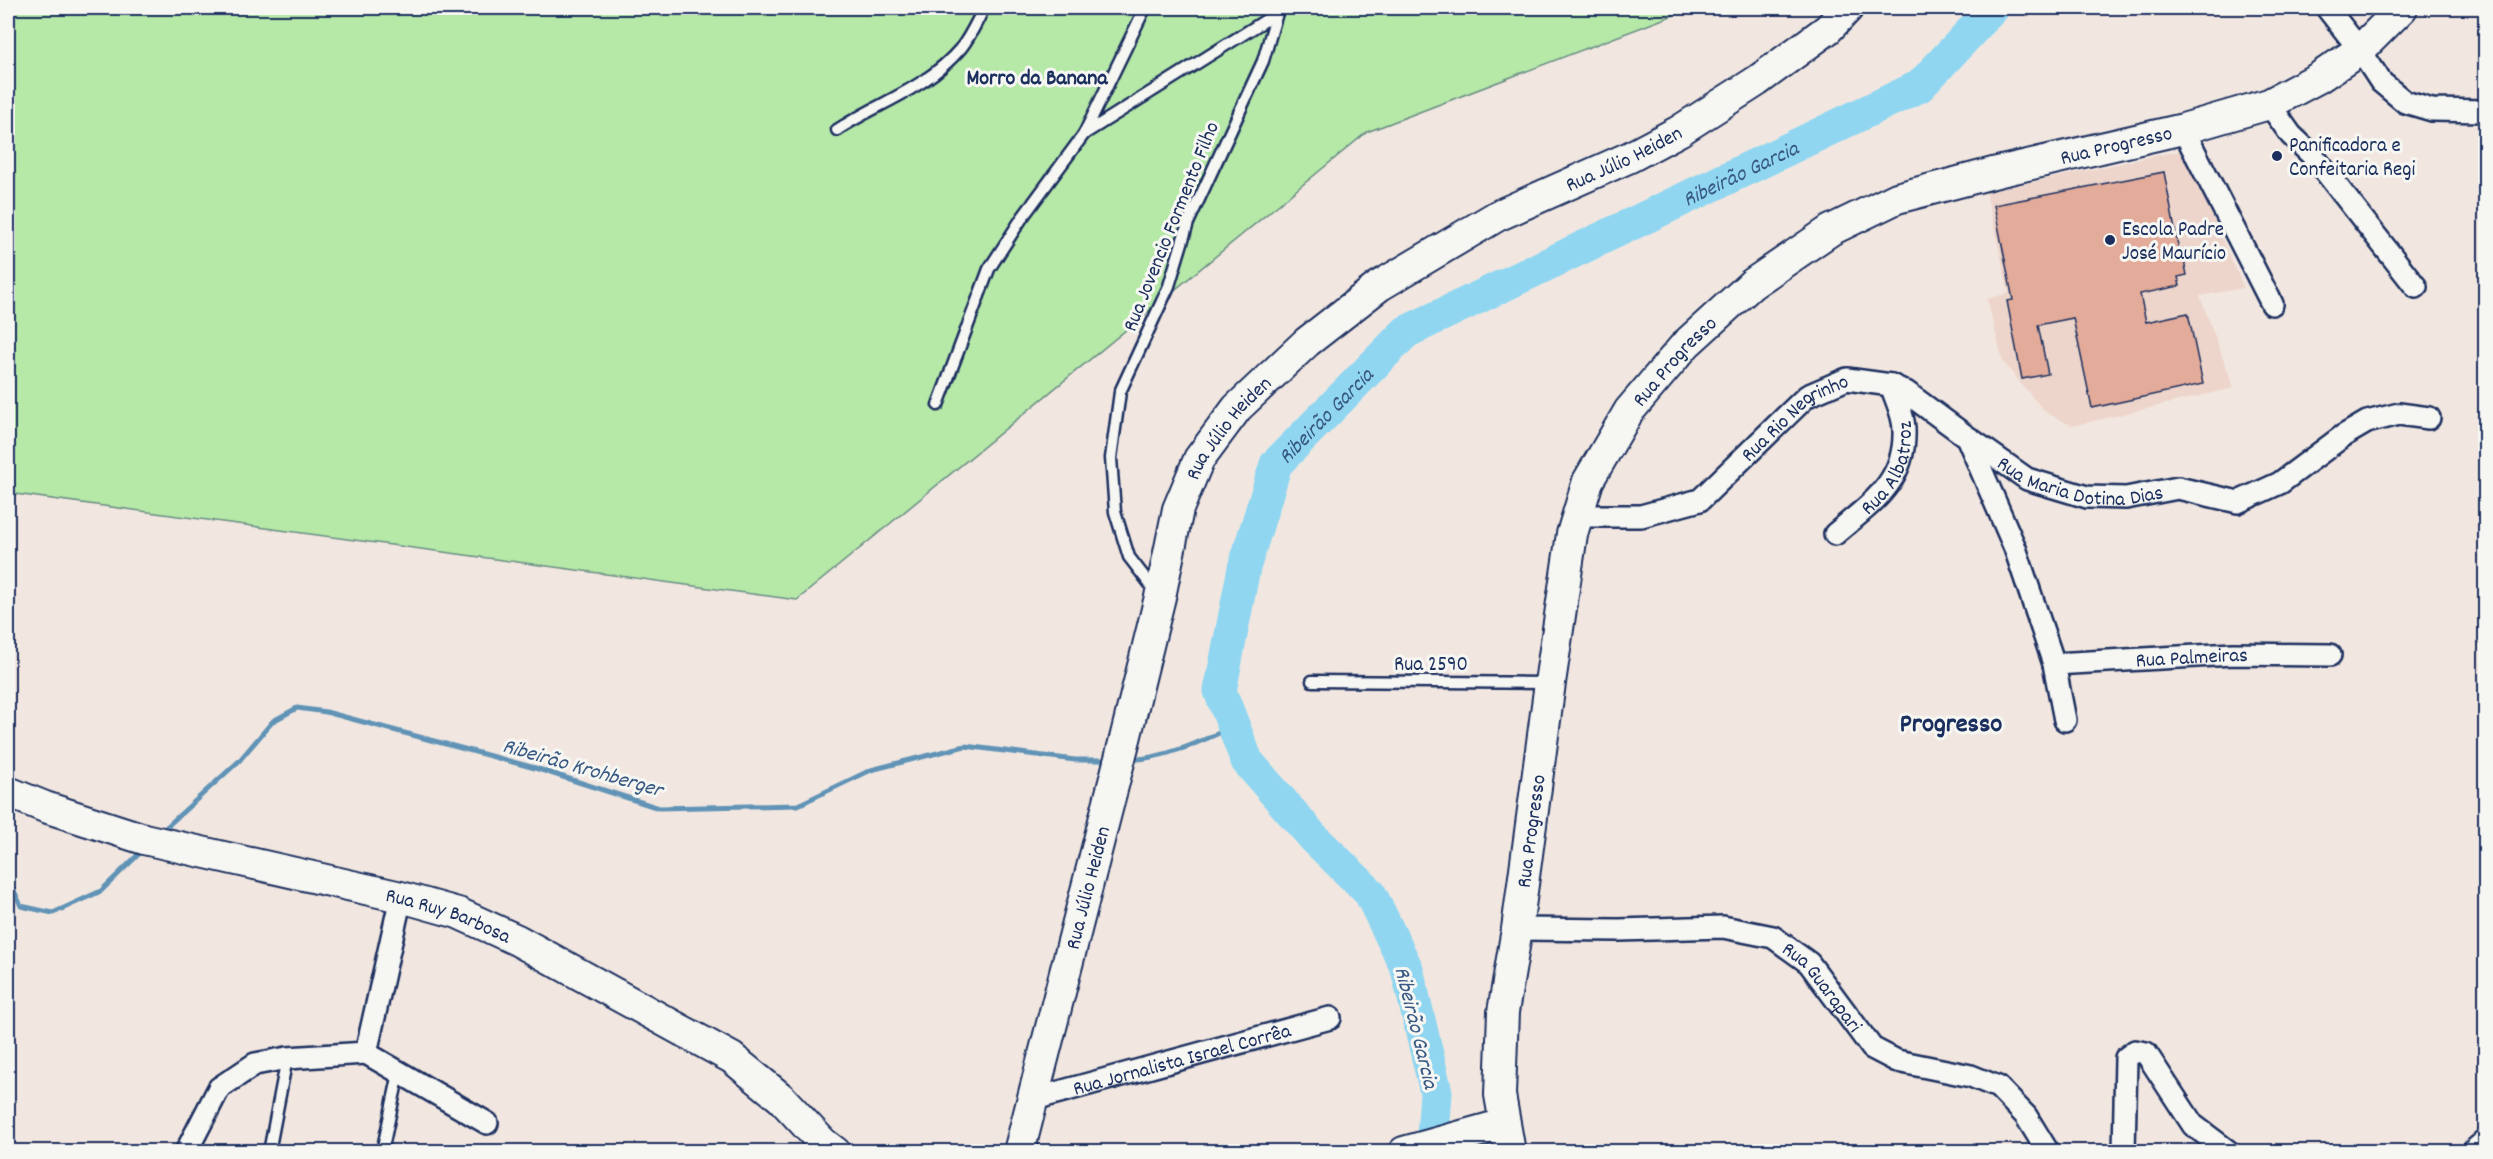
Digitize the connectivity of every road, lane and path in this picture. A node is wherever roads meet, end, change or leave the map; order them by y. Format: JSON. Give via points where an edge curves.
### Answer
{"nodes":[{"id":1,"x":984,"y":8,"type":"edge"},
{"id":2,"x":1145,"y":8,"type":"edge"},
{"id":3,"x":1848,"y":8,"type":"edge"},
{"id":4,"x":2326,"y":8,"type":"edge"},
{"id":5,"x":2402,"y":8,"type":"edge"},
{"id":6,"x":1278,"y":10,"type":"edge"},
{"id":7,"x":2360,"y":50,"type":"junction"},
{"id":8,"x":2269,"y":104,"type":"junction"},
{"id":9,"x":2486,"y":111,"type":"edge"},
{"id":10,"x":2184,"y":129,"type":"junction"},
{"id":11,"x":837,"y":130,"type":"dead end"},
{"id":12,"x":1084,"y":134,"type":"junction"},
{"id":13,"x":2416,"y":287,"type":"dead end"},
{"id":14,"x":2272,"y":304,"type":"dead end"},
{"id":15,"x":1891,"y":385,"type":"junction"},
{"id":16,"x":938,"y":405,"type":"dead end"},
{"id":17,"x":2429,"y":418,"type":"dead end"},
{"id":18,"x":1967,"y":436,"type":"junction"},
{"id":19,"x":1577,"y":516,"type":"junction"},
{"id":20,"x":1834,"y":534,"type":"dead end"},
{"id":21,"x":1160,"y":597,"type":"junction"},
{"id":22,"x":2330,"y":655,"type":"dead end"},
{"id":23,"x":2054,"y":664,"type":"junction"},
{"id":24,"x":1312,"y":681,"type":"dead end"},
{"id":25,"x":1550,"y":683,"type":"junction"},
{"id":26,"x":2065,"y":720,"type":"dead end"},
{"id":27,"x":8,"y":792,"type":"edge"},
{"id":28,"x":401,"y":897,"type":"junction"},
{"id":29,"x":1517,"y":928,"type":"junction"},
{"id":30,"x":1330,"y":1018,"type":"dead end"},
{"id":31,"x":366,"y":1053,"type":"junction"},
{"id":32,"x":287,"y":1059,"type":"junction"},
{"id":33,"x":399,"y":1073,"type":"junction"},
{"id":34,"x":1034,"y":1099,"type":"junction"},
{"id":35,"x":487,"y":1123,"type":"dead end"},
{"id":36,"x":1508,"y":1138,"type":"edge"},
{"id":37,"x":2486,"y":1140,"type":"edge"},
{"id":38,"x":826,"y":1149,"type":"edge"},
{"id":39,"x":1404,"y":1151,"type":"edge"},
{"id":40,"x":186,"y":1152,"type":"edge"},
{"id":41,"x":269,"y":1152,"type":"edge"},
{"id":42,"x":382,"y":1152,"type":"edge"},
{"id":43,"x":1019,"y":1152,"type":"edge"},
{"id":44,"x":2048,"y":1152,"type":"edge"},
{"id":45,"x":2124,"y":1152,"type":"edge"},
{"id":46,"x":2229,"y":1152,"type":"edge"},
{"id":47,"x":2472,"y":1152,"type":"edge"}],
"edges":[{"from":1,"to":11,"type":"lane","via":[[963,46],[933,76]]},
{"from":2,"to":12,"type":"lane"},
{"from":3,"to":21,"type":"street","name":"Rua Júlio Heiden","via":[[1828,29],[1757,81],[1679,131],[1462,235],[1379,286],[1307,342],[1237,408],[1199,459],[1178,509]]},
{"from":4,"to":7,"type":"street"},
{"from":5,"to":7,"type":"street","name":"Rua Progresso"},
{"from":6,"to":12,"type":"lane","name":"Rua Jovencio Formento Filho"},
{"from":6,"to":21,"type":"lane","name":"Rua Jovencio Formento Filho","via":[[1263,61],[1188,223],[1169,286],[1120,392],[1112,458],[1115,512],[1129,557]]},
{"from":7,"to":8,"type":"street","name":"Rua Progresso"},
{"from":7,"to":9,"type":"street","via":[[2381,82],[2405,102],[2432,110]]},
{"from":8,"to":10,"type":"street","name":"Rua Progresso"},
{"from":8,"to":13,"type":"street"},
{"from":10,"to":14,"type":"street"},
{"from":10,"to":19,"type":"street","name":"Rua Progresso","via":[[1897,198],[1831,230],[1752,284],[1686,344],[1629,411],[1588,481]]},
{"from":12,"to":16,"type":"lane","via":[[989,269]]},
{"from":15,"to":18,"type":"street","name":"Rua Rio Negrinho"},
{"from":15,"to":19,"type":"street","name":"Rua Rio Negrinho","via":[[1847,379],[1807,396],[1700,500],[1641,516]]},
{"from":15,"to":20,"type":"street","name":"Rua Albatroz","via":[[1904,428],[1901,459],[1884,492]]},
{"from":17,"to":18,"type":"street","name":"Rua Maria Dotina Dias","via":[[2399,414],[2367,422],[2280,483],[2238,502],[2178,488],[2126,498],[2086,497],[2027,479]]},
{"from":18,"to":23,"type":"street","via":[[2015,548]]},
{"from":19,"to":25,"type":"street","name":"Rua Progresso"},
{"from":21,"to":34,"type":"street","name":"Rua Júlio Heiden"},
{"from":22,"to":23,"type":"street","name":"Rua Palmeiras","via":[[2233,654]]},
{"from":23,"to":26,"type":"street"},
{"from":24,"to":25,"type":"lane","name":"Rua 2590"},
{"from":25,"to":29,"type":"street","name":"Rua Progresso"},
{"from":27,"to":28,"type":"street","name":"Rua Ruy Barbosa","via":[[144,839]]},
{"from":28,"to":31,"type":"street"},
{"from":28,"to":38,"type":"street","name":"Rua Ruy Barbosa","via":[[458,913],[517,940],[732,1058],[781,1098]]},
{"from":29,"to":36,"type":"street","name":"Rua Progresso","via":[[1503,1012],[1500,1095]]},
{"from":29,"to":44,"type":"street","name":"Rua Guarapari","via":[[1723,927],[1773,937],[1809,963],[1872,1048],[1897,1061],[1971,1076],[1998,1087],[2026,1116]]},
{"from":30,"to":34,"type":"street","name":"Rua Jornalista Israel Corrêa"},
{"from":31,"to":32,"type":"street"},
{"from":31,"to":33,"type":"street"},
{"from":32,"to":40,"type":"street","via":[[255,1064],[219,1088]]},
{"from":32,"to":41,"type":"lane"},
{"from":33,"to":35,"type":"street"},
{"from":33,"to":42,"type":"lane"},
{"from":34,"to":43,"type":"street","name":"Rua Júlio Heiden"},
{"from":36,"to":39,"type":"street","via":[[1474,1131]]},
{"from":37,"to":47,"type":"street"},
{"from":45,"to":46,"type":"street","via":[[2126,1058],[2135,1051],[2146,1053],[2193,1125]]}]}
